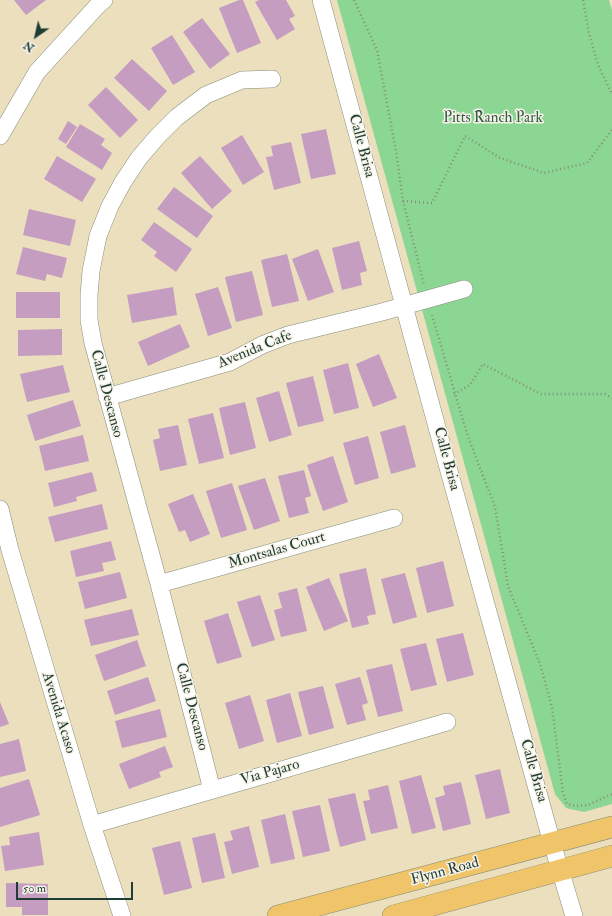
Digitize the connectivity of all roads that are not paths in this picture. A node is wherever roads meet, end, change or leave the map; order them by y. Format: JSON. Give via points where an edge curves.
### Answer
{"nodes":[{"id":1,"x":104,"y":0,"type":"edge"},
{"id":2,"x":321,"y":0,"type":"edge"},
{"id":3,"x":272,"y":79,"type":"dead end"},
{"id":4,"x":0,"y":136,"type":"edge"},
{"id":5,"x":464,"y":289,"type":"dead end"},
{"id":6,"x":403,"y":305,"type":"junction"},
{"id":7,"x":107,"y":397,"type":"junction"},
{"id":8,"x":0,"y":509,"type":"edge"},
{"id":9,"x":394,"y":518,"type":"dead end"},
{"id":10,"x":5,"y":552,"type":"edge"},
{"id":11,"x":159,"y":584,"type":"junction"},
{"id":12,"x":448,"y":722,"type":"dead end"},
{"id":13,"x":212,"y":790,"type":"junction"},
{"id":14,"x":92,"y":825,"type":"junction"},
{"id":15,"x":612,"y":827,"type":"edge"},
{"id":16,"x":552,"y":843,"type":"junction"},
{"id":17,"x":612,"y":856,"type":"edge"},
{"id":18,"x":560,"y":870,"type":"junction"},
{"id":19,"x":122,"y":916,"type":"edge"},
{"id":20,"x":278,"y":916,"type":"edge"},
{"id":21,"x":392,"y":916,"type":"edge"},
{"id":22,"x":574,"y":916,"type":"edge"}],
"edges":[{"from":1,"to":4,"type":"street","via":[[37,72]]},
{"from":2,"to":6,"type":"street","name":"Calle Brisa"},
{"from":3,"to":7,"type":"street","name":"Calle Descanso","via":[[242,80],[206,95],[177,117],[139,158],[110,206],[98,236],[89,295],[93,344]]},
{"from":5,"to":6,"type":"street","name":"Avenida Cafe"},
{"from":6,"to":7,"type":"street","name":"Avenida Cafe","via":[[288,335],[230,362]]},
{"from":6,"to":16,"type":"street","name":"Calle Brisa"},
{"from":7,"to":11,"type":"street","name":"Calle Descanso"},
{"from":8,"to":10,"type":"street","name":"Avenida Acaso"},
{"from":9,"to":11,"type":"street","name":"Montsalas Court"},
{"from":10,"to":14,"type":"street","name":"Avenida Acaso"},
{"from":11,"to":13,"type":"street","name":"Calle Descanso"},
{"from":12,"to":13,"type":"street","name":"Via Pajaro"},
{"from":13,"to":14,"type":"street","name":"Via Pajaro"},
{"from":14,"to":19,"type":"street","name":"Avenida Acaso"},
{"from":15,"to":16,"type":"main road","name":"Flynn Road"},
{"from":16,"to":18,"type":"street","name":"Calle Brisa"},
{"from":16,"to":20,"type":"main road","name":"Flynn Road"},
{"from":17,"to":18,"type":"main road","name":"Flynn Road"},
{"from":18,"to":21,"type":"main road","name":"Flynn Road"},
{"from":18,"to":22,"type":"street","name":"Calle Brisa"}]}
